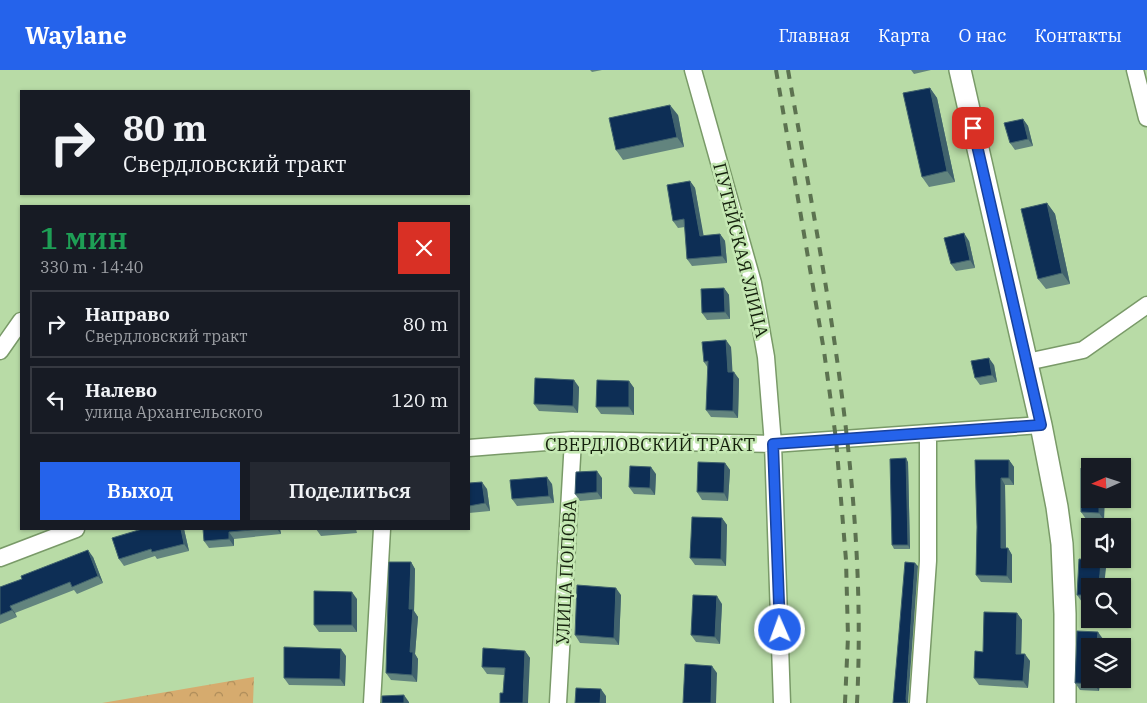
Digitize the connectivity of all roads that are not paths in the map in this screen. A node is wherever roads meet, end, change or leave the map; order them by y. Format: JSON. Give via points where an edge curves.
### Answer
{"nodes":[{"id":1,"x":693,"y":70,"type":"edge"},
{"id":2,"x":960,"y":70,"type":"edge"},
{"id":3,"x":1135,"y":70,"type":"edge"},
{"id":4,"x":1147,"y":118,"type":"edge"},
{"id":5,"x":1147,"y":305,"type":"edge"},
{"id":6,"x":20,"y":322,"type":"edge"},
{"id":7,"x":0,"y":351,"type":"edge"},
{"id":8,"x":1027,"y":362,"type":"junction"},
{"id":9,"x":1041,"y":425,"type":"junction"},
{"id":10,"x":928,"y":433,"type":"junction"},
{"id":11,"x":573,"y":440,"type":"junction"},
{"id":12,"x":773,"y":444,"type":"junction"},
{"id":13,"x":470,"y":448,"type":"edge"},
{"id":14,"x":73,"y":530,"type":"edge"},
{"id":15,"x":382,"y":530,"type":"edge"},
{"id":16,"x":0,"y":558,"type":"edge"},
{"id":17,"x":372,"y":703,"type":"edge"},
{"id":18,"x":558,"y":703,"type":"edge"},
{"id":19,"x":782,"y":703,"type":"edge"},
{"id":20,"x":918,"y":703,"type":"edge"},
{"id":21,"x":1065,"y":703,"type":"edge"}],
"edges":[{"from":1,"to":12,"type":"street","name":"ПУТЕЙСКАЯ УЛИЦА","via":[[753,283],[766,357]]},
{"from":2,"to":8,"type":"street"},
{"from":3,"to":4,"type":"street"},
{"from":5,"to":8,"type":"street","via":[[1083,350]]},
{"from":6,"to":7,"type":"street"},
{"from":8,"to":9,"type":"street"},
{"from":9,"to":10,"type":"street","name":"СВЕРДЛОВСКИЙ ТРАКТ"},
{"from":9,"to":21,"type":"street","via":[[1062,544]]},
{"from":10,"to":12,"type":"street","name":"СВЕРДЛОВСКИЙ ТРАКТ"},
{"from":10,"to":20,"type":"street","via":[[928,561]]},
{"from":11,"to":12,"type":"street","name":"СВЕРДЛОВСКИЙ ТРАКТ"},
{"from":11,"to":13,"type":"street","name":"СВЕРДЛОВСКИЙ ТРАКТ"},
{"from":11,"to":18,"type":"street","name":"УЛИЦА ПОПОВА"},
{"from":12,"to":19,"type":"street","name":"ПУТЕЙСКАЯ УЛИЦА"},
{"from":14,"to":16,"type":"street"},
{"from":15,"to":17,"type":"street"}]}
